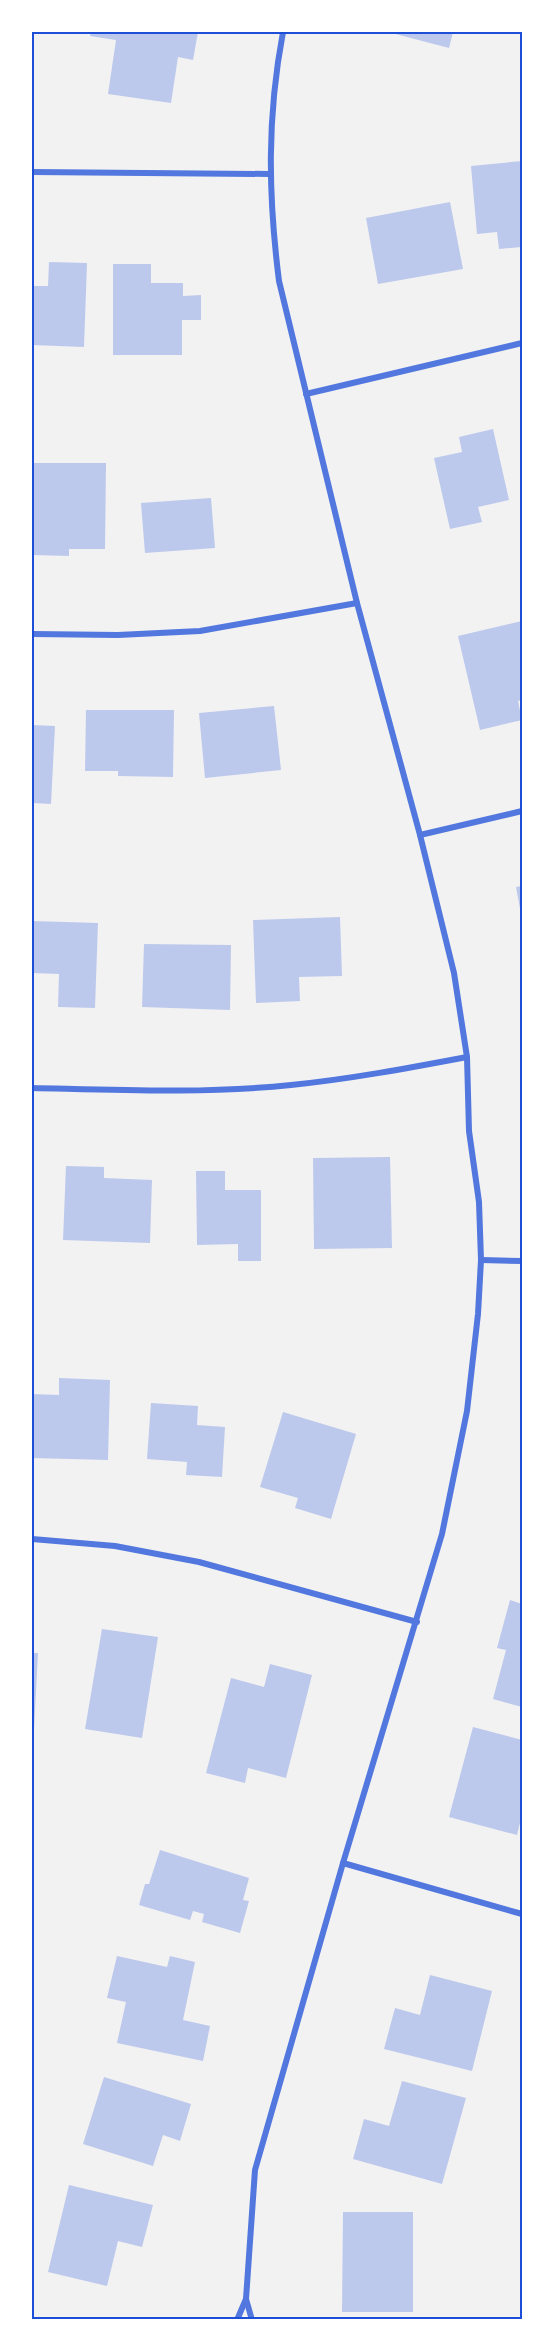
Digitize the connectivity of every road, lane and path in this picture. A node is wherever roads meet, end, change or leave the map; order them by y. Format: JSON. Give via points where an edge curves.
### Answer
{"nodes":[{"id":1,"x":283,"y":32,"type":"edge"},
{"id":2,"x":32,"y":172,"type":"edge"},
{"id":3,"x":269,"y":174,"type":"junction"},
{"id":4,"x":522,"y":344,"type":"edge"},
{"id":5,"x":306,"y":394,"type":"junction"},
{"id":6,"x":357,"y":603,"type":"junction"},
{"id":7,"x":32,"y":634,"type":"edge"},
{"id":8,"x":522,"y":811,"type":"edge"},
{"id":9,"x":420,"y":835,"type":"junction"},
{"id":10,"x":467,"y":1057,"type":"junction"},
{"id":11,"x":32,"y":1088,"type":"edge"},
{"id":12,"x":481,"y":1260,"type":"junction"},
{"id":13,"x":522,"y":1261,"type":"edge"},
{"id":14,"x":32,"y":1539,"type":"edge"},
{"id":15,"x":417,"y":1622,"type":"junction"},
{"id":16,"x":343,"y":1863,"type":"junction"},
{"id":17,"x":522,"y":1914,"type":"edge"},
{"id":18,"x":246,"y":2298,"type":"junction"},
{"id":19,"x":237,"y":2319,"type":"edge"},
{"id":20,"x":252,"y":2319,"type":"edge"}],
"edges":[{"from":1,"to":3,"type":"street","via":[[274,79]]},
{"from":2,"to":3,"type":"street"},
{"from":3,"to":5,"type":"street","via":[[279,281]]},
{"from":4,"to":5,"type":"street"},
{"from":5,"to":6,"type":"street"},
{"from":6,"to":7,"type":"street","via":[[201,631]]},
{"from":6,"to":9,"type":"street"},
{"from":8,"to":9,"type":"street"},
{"from":9,"to":10,"type":"street","via":[[454,973]]},
{"from":10,"to":11,"type":"street","via":[[292,1085],[163,1091]]},
{"from":10,"to":12,"type":"street","via":[[469,1131],[479,1202]]},
{"from":12,"to":13,"type":"street"},
{"from":12,"to":15,"type":"street","via":[[467,1411],[442,1534]]},
{"from":14,"to":15,"type":"street","via":[[115,1546],[199,1562]]},
{"from":15,"to":16,"type":"street"},
{"from":16,"to":17,"type":"street"},
{"from":16,"to":18,"type":"street","via":[[255,2170]]},
{"from":18,"to":19,"type":"street"},
{"from":18,"to":20,"type":"street"}]}
